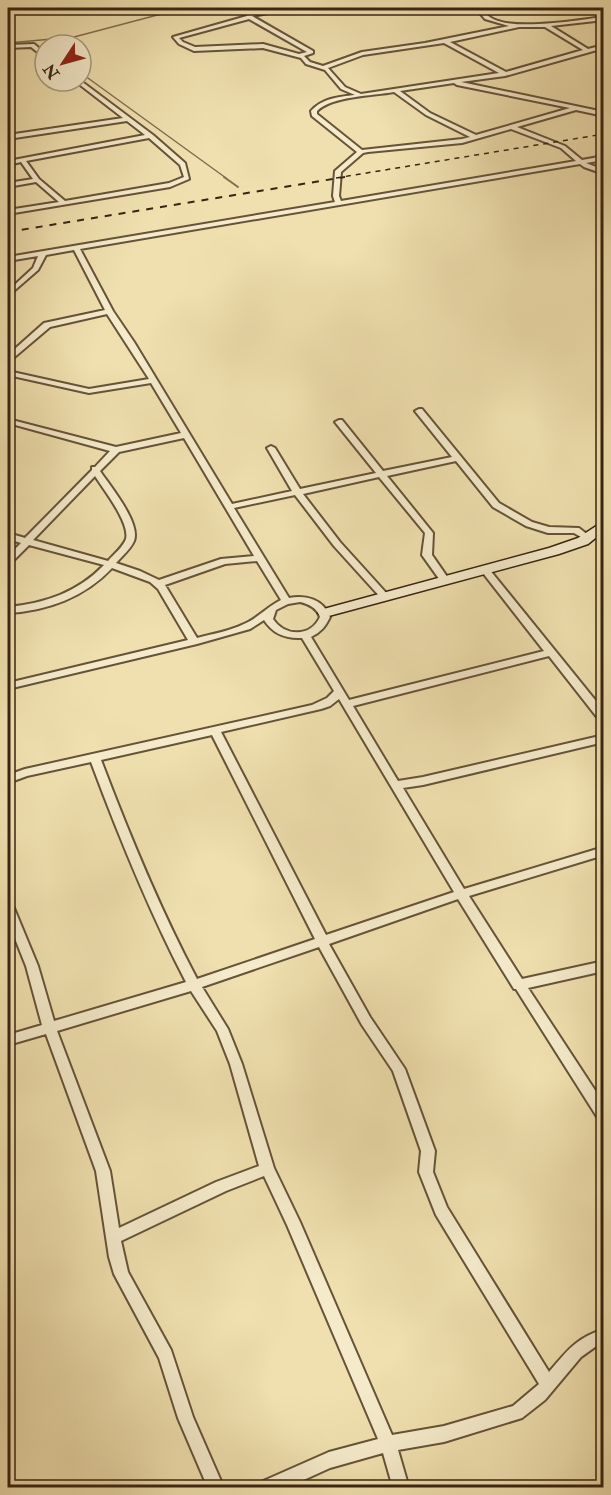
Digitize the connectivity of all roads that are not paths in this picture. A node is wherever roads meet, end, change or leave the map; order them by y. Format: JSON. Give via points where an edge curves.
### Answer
{"nodes":[{"id":1,"x":291,"y":8,"type":"edge"},
{"id":2,"x":482,"y":8,"type":"edge"},
{"id":3,"x":250,"y":17,"type":"junction"},
{"id":4,"x":603,"y":18,"type":"edge"},
{"id":5,"x":546,"y":25,"type":"junction"},
{"id":6,"x":518,"y":26,"type":"junction"},
{"id":7,"x":445,"y":41,"type":"junction"},
{"id":8,"x":603,"y":45,"type":"edge"},
{"id":9,"x":33,"y":46,"type":"edge"},
{"id":10,"x":8,"y":47,"type":"edge"},
{"id":11,"x":588,"y":51,"type":"junction"},
{"id":12,"x":298,"y":56,"type":"junction"},
{"id":13,"x":325,"y":67,"type":"junction"},
{"id":14,"x":505,"y":74,"type":"junction"},
{"id":15,"x":451,"y":82,"type":"junction"},
{"id":16,"x":394,"y":90,"type":"junction"},
{"id":17,"x":93,"y":92,"type":"edge"},
{"id":18,"x":365,"y":95,"type":"junction"},
{"id":19,"x":574,"y":109,"type":"junction"},
{"id":20,"x":603,"y":114,"type":"edge"},
{"id":21,"x":129,"y":120,"type":"junction"},
{"id":22,"x":509,"y":126,"type":"junction"},
{"id":23,"x":151,"y":136,"type":"junction"},
{"id":24,"x":8,"y":137,"type":"edge"},
{"id":25,"x":475,"y":137,"type":"junction"},
{"id":26,"x":361,"y":152,"type":"junction"},
{"id":27,"x":603,"y":158,"type":"edge"},
{"id":28,"x":23,"y":161,"type":"junction"},
{"id":29,"x":583,"y":162,"type":"junction"},
{"id":30,"x":8,"y":163,"type":"edge"},
{"id":31,"x":603,"y":172,"type":"edge"},
{"id":32,"x":37,"y":180,"type":"junction"},
{"id":33,"x":8,"y":185,"type":"edge"},
{"id":34,"x":63,"y":202,"type":"junction"},
{"id":35,"x":339,"y":203,"type":"junction"},
{"id":36,"x":8,"y":212,"type":"edge"},
{"id":37,"x":76,"y":247,"type":"junction"},
{"id":38,"x":43,"y":253,"type":"junction"},
{"id":39,"x":8,"y":259,"type":"edge"},
{"id":40,"x":8,"y":294,"type":"edge"},
{"id":41,"x":109,"y":311,"type":"junction"},
{"id":42,"x":8,"y":358,"type":"edge"},
{"id":43,"x":8,"y":373,"type":"edge"},
{"id":44,"x":152,"y":381,"type":"junction"},
{"id":45,"x":419,"y":411,"type":"dead end"},
{"id":46,"x":8,"y":422,"type":"edge"},
{"id":47,"x":339,"y":422,"type":"dead end"},
{"id":48,"x":185,"y":435,"type":"junction"},
{"id":49,"x":271,"y":448,"type":"dead end"},
{"id":50,"x":116,"y":450,"type":"junction"},
{"id":51,"x":458,"y":458,"type":"junction"},
{"id":52,"x":95,"y":470,"type":"junction"},
{"id":53,"x":380,"y":474,"type":"junction"},
{"id":54,"x":297,"y":492,"type":"junction"},
{"id":55,"x":228,"y":507,"type":"junction"},
{"id":56,"x":603,"y":525,"type":"edge"},
{"id":57,"x":8,"y":536,"type":"edge"},
{"id":58,"x":588,"y":538,"type":"junction"},
{"id":59,"x":26,"y":542,"type":"junction"},
{"id":60,"x":259,"y":558,"type":"junction"},
{"id":61,"x":8,"y":561,"type":"edge"},
{"id":62,"x":111,"y":564,"type":"junction"},
{"id":63,"x":486,"y":571,"type":"junction"},
{"id":64,"x":445,"y":581,"type":"junction"},
{"id":65,"x":160,"y":583,"type":"junction"},
{"id":66,"x":385,"y":597,"type":"junction"},
{"id":67,"x":286,"y":601,"type":"junction"},
{"id":68,"x":8,"y":610,"type":"edge"},
{"id":69,"x":270,"y":612,"type":"junction"},
{"id":70,"x":325,"y":613,"type":"junction"},
{"id":71,"x":247,"y":627,"type":"junction"},
{"id":72,"x":281,"y":632,"type":"junction"},
{"id":73,"x":305,"y":635,"type":"junction"},
{"id":74,"x":195,"y":642,"type":"junction"},
{"id":75,"x":549,"y":653,"type":"junction"},
{"id":76,"x":8,"y":686,"type":"edge"},
{"id":77,"x":338,"y":693,"type":"junction"},
{"id":78,"x":326,"y":705,"type":"junction"},
{"id":79,"x":346,"y":705,"type":"junction"},
{"id":80,"x":603,"y":719,"type":"edge"},
{"id":81,"x":215,"y":730,"type":"junction"},
{"id":82,"x":603,"y":738,"type":"edge"},
{"id":83,"x":96,"y":759,"type":"junction"},
{"id":84,"x":8,"y":779,"type":"edge"},
{"id":85,"x":397,"y":785,"type":"junction"},
{"id":86,"x":603,"y":851,"type":"edge"},
{"id":87,"x":461,"y":894,"type":"junction"},
{"id":88,"x":8,"y":908,"type":"edge"},
{"id":89,"x":323,"y":942,"type":"junction"},
{"id":90,"x":603,"y":966,"type":"edge"},
{"id":91,"x":194,"y":985,"type":"junction"},
{"id":92,"x":518,"y":985,"type":"junction"},
{"id":93,"x":50,"y":1029,"type":"junction"},
{"id":94,"x":8,"y":1040,"type":"edge"},
{"id":95,"x":603,"y":1116,"type":"edge"},
{"id":96,"x":267,"y":1169,"type":"junction"},
{"id":97,"x":114,"y":1237,"type":"junction"},
{"id":98,"x":603,"y":1336,"type":"edge"},
{"id":99,"x":548,"y":1384,"type":"junction"},
{"id":100,"x":388,"y":1444,"type":"junction"},
{"id":101,"x":216,"y":1488,"type":"edge"},
{"id":102,"x":267,"y":1488,"type":"edge"},
{"id":103,"x":401,"y":1488,"type":"edge"}],
"edges":[{"from":1,"to":3,"type":"street","via":[[253,13]]},
{"from":2,"to":6,"type":"street","via":[[488,18]]},
{"from":3,"to":12,"type":"street","via":[[311,52]]},
{"from":3,"to":12,"type":"street","via":[[176,37],[194,49],[255,46]]},
{"from":4,"to":5,"type":"street"},
{"from":5,"to":6,"type":"street"},
{"from":5,"to":11,"type":"street"},
{"from":6,"to":7,"type":"street"},
{"from":7,"to":13,"type":"street","via":[[362,54]]},
{"from":7,"to":14,"type":"street"},
{"from":8,"to":11,"type":"street"},
{"from":9,"to":10,"type":"street"},
{"from":11,"to":14,"type":"street"},
{"from":12,"to":13,"type":"street"},
{"from":13,"to":18,"type":"street","via":[[348,92]]},
{"from":14,"to":15,"type":"street"},
{"from":15,"to":16,"type":"street"},
{"from":15,"to":19,"type":"street"},
{"from":16,"to":18,"type":"street"},
{"from":16,"to":25,"type":"street","via":[[428,114]]},
{"from":17,"to":21,"type":"street"},
{"from":18,"to":26,"type":"street","via":[[331,100],[314,111],[314,116]]},
{"from":19,"to":20,"type":"street"},
{"from":19,"to":22,"type":"street"},
{"from":21,"to":23,"type":"street"},
{"from":21,"to":24,"type":"street"},
{"from":22,"to":25,"type":"street"},
{"from":22,"to":29,"type":"street","via":[[564,147]]},
{"from":23,"to":28,"type":"street"},
{"from":23,"to":34,"type":"street","via":[[183,164],[185,181]]},
{"from":25,"to":26,"type":"street"},
{"from":26,"to":35,"type":"street","via":[[338,171]]},
{"from":27,"to":29,"type":"street"},
{"from":28,"to":30,"type":"street"},
{"from":28,"to":32,"type":"street"},
{"from":29,"to":31,"type":"street"},
{"from":29,"to":35,"type":"street"},
{"from":32,"to":33,"type":"street"},
{"from":32,"to":34,"type":"street"},
{"from":34,"to":36,"type":"street"},
{"from":35,"to":37,"type":"street"},
{"from":37,"to":38,"type":"street"},
{"from":37,"to":41,"type":"street"},
{"from":38,"to":39,"type":"street"},
{"from":38,"to":40,"type":"street","via":[[36,269]]},
{"from":41,"to":42,"type":"street","via":[[47,325]]},
{"from":41,"to":44,"type":"street"},
{"from":43,"to":44,"type":"street","via":[[89,391]]},
{"from":44,"to":48,"type":"street"},
{"from":45,"to":51,"type":"street"},
{"from":46,"to":50,"type":"street"},
{"from":47,"to":53,"type":"street"},
{"from":48,"to":50,"type":"street"},
{"from":48,"to":55,"type":"street"},
{"from":49,"to":54,"type":"street"},
{"from":50,"to":52,"type":"street"},
{"from":51,"to":53,"type":"street"},
{"from":51,"to":58,"type":"street","via":[[502,509],[529,524],[548,530],[576,530]]},
{"from":52,"to":59,"type":"street"},
{"from":52,"to":62,"type":"street","via":[[131,533],[129,542]]},
{"from":53,"to":54,"type":"street"},
{"from":53,"to":64,"type":"street","via":[[429,533],[427,555]]},
{"from":54,"to":55,"type":"street"},
{"from":54,"to":66,"type":"street"},
{"from":55,"to":60,"type":"street"},
{"from":56,"to":58,"type":"street"},
{"from":57,"to":59,"type":"street"},
{"from":58,"to":63,"type":"street"},
{"from":59,"to":61,"type":"street"},
{"from":59,"to":62,"type":"street"},
{"from":60,"to":65,"type":"street","via":[[224,561]]},
{"from":60,"to":67,"type":"street"},
{"from":62,"to":65,"type":"street"},
{"from":62,"to":68,"type":"street","via":[[85,588],[67,597],[45,606]]},
{"from":63,"to":64,"type":"street"},
{"from":63,"to":75,"type":"street"},
{"from":64,"to":66,"type":"street"},
{"from":65,"to":74,"type":"street"},
{"from":66,"to":70,"type":"street"},
{"from":67,"to":69,"type":"street"},
{"from":67,"to":70,"type":"street","via":[[306,600]]},
{"from":69,"to":71,"type":"street"},
{"from":69,"to":72,"type":"street","via":[[270,623]]},
{"from":70,"to":73,"type":"street","via":[[323,625]]},
{"from":71,"to":72,"type":"street"},
{"from":71,"to":74,"type":"street"},
{"from":72,"to":73,"type":"street"},
{"from":73,"to":77,"type":"street"},
{"from":74,"to":76,"type":"street"},
{"from":75,"to":79,"type":"street"},
{"from":75,"to":80,"type":"street"},
{"from":77,"to":78,"type":"street"},
{"from":77,"to":79,"type":"street"},
{"from":78,"to":79,"type":"street"},
{"from":78,"to":81,"type":"street"},
{"from":79,"to":85,"type":"street"},
{"from":81,"to":83,"type":"street"},
{"from":81,"to":89,"type":"street"},
{"from":82,"to":85,"type":"street"},
{"from":83,"to":84,"type":"street"},
{"from":83,"to":91,"type":"street","via":[[118,820]]},
{"from":85,"to":87,"type":"street"},
{"from":86,"to":87,"type":"street"},
{"from":87,"to":89,"type":"street"},
{"from":87,"to":92,"type":"street"},
{"from":88,"to":93,"type":"street","via":[[32,966]]},
{"from":89,"to":91,"type":"street"},
{"from":89,"to":99,"type":"street","via":[[366,1021],[399,1069],[428,1151],[426,1172],[441,1210]]},
{"from":90,"to":92,"type":"street"},
{"from":91,"to":93,"type":"street"},
{"from":91,"to":96,"type":"street","via":[[222,1029],[236,1064]]},
{"from":92,"to":95,"type":"street"},
{"from":93,"to":94,"type":"street"},
{"from":93,"to":97,"type":"street","via":[[103,1171]]},
{"from":96,"to":97,"type":"street","via":[[221,1186]]},
{"from":96,"to":100,"type":"street"},
{"from":97,"to":101,"type":"street","via":[[121,1274],[166,1355],[186,1418]]},
{"from":98,"to":99,"type":"street","via":[[576,1352]]},
{"from":99,"to":100,"type":"street","via":[[530,1405],[516,1413],[444,1434]]},
{"from":100,"to":102,"type":"street","via":[[329,1460]]},
{"from":100,"to":103,"type":"street"}]}
